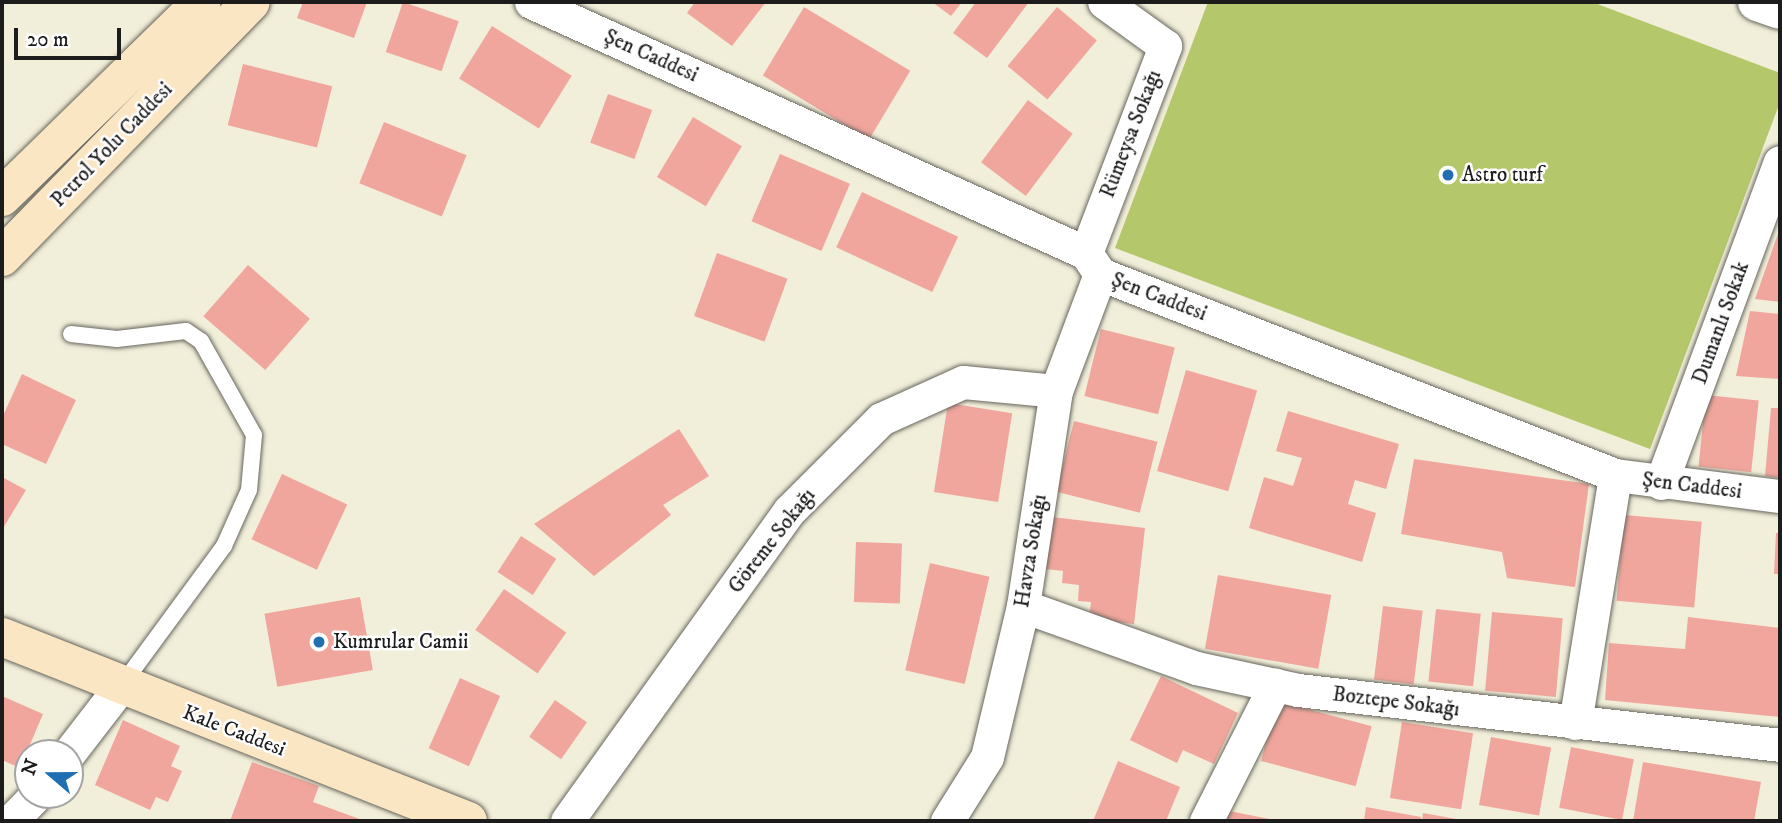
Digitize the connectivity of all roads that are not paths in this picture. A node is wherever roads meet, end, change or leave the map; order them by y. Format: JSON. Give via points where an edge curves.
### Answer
{"nodes":[{"id":1,"x":202,"y":2,"type":"edge"},
{"id":2,"x":251,"y":2,"type":"edge"},
{"id":3,"x":531,"y":2,"type":"edge"},
{"id":4,"x":1104,"y":2,"type":"edge"},
{"id":5,"x":1757,"y":2,"type":"edge"},
{"id":6,"x":1780,"y":10,"type":"edge"},
{"id":7,"x":1780,"y":162,"type":"edge"},
{"id":8,"x":2,"y":197,"type":"edge"},
{"id":9,"x":2,"y":257,"type":"edge"},
{"id":10,"x":1093,"y":264,"type":"junction"},
{"id":11,"x":71,"y":334,"type":"dead end"},
{"id":12,"x":1056,"y":391,"type":"junction"},
{"id":13,"x":1615,"y":475,"type":"junction"},
{"id":14,"x":1661,"y":483,"type":"junction"},
{"id":15,"x":1780,"y":496,"type":"edge"},
{"id":16,"x":1023,"y":607,"type":"junction"},
{"id":17,"x":2,"y":638,"type":"edge"},
{"id":18,"x":1275,"y":685,"type":"junction"},
{"id":19,"x":120,"y":687,"type":"junction"},
{"id":20,"x":1575,"y":723,"type":"junction"},
{"id":21,"x":80,"y":739,"type":"edge"},
{"id":22,"x":1780,"y":745,"type":"edge"},
{"id":23,"x":468,"y":821,"type":"edge"},
{"id":24,"x":567,"y":821,"type":"edge"},
{"id":25,"x":947,"y":821,"type":"edge"},
{"id":26,"x":1206,"y":821,"type":"edge"}],
"edges":[{"from":1,"to":8,"type":"main road","name":"Petrol Yolu Caddesi"},
{"from":2,"to":9,"type":"main road","name":"Petrol Yolu Caddesi"},
{"from":3,"to":10,"type":"street","name":"Şen Caddesi"},
{"from":4,"to":10,"type":"street","name":"Rümeysa Sokağı","via":[[1165,46]]},
{"from":5,"to":6,"type":"street"},
{"from":7,"to":14,"type":"street","name":"Dumanlı Sokak"},
{"from":10,"to":12,"type":"street","name":"Havza Sokağı"},
{"from":10,"to":13,"type":"street","name":"Şen Caddesi"},
{"from":11,"to":19,"type":"lane","via":[[117,340],[186,331],[201,341],[254,435],[249,490],[224,546]]},
{"from":12,"to":16,"type":"street","name":"Havza Sokağı"},
{"from":12,"to":24,"type":"street","name":"Göreme Sokağı","via":[[962,382],[881,419],[789,511]]},
{"from":13,"to":14,"type":"street","name":"Şen Caddesi"},
{"from":13,"to":20,"type":"street"},
{"from":14,"to":15,"type":"street","name":"Şen Caddesi"},
{"from":16,"to":18,"type":"street","name":"Boztepe Sokağı","via":[[1196,668]]},
{"from":16,"to":25,"type":"street","name":"Havza Sokağı","via":[[986,757]]},
{"from":17,"to":19,"type":"main road","name":"Kale Caddesi"},
{"from":18,"to":20,"type":"street","name":"Boztepe Sokağı"},
{"from":18,"to":26,"type":"street"},
{"from":19,"to":21,"type":"street"},
{"from":19,"to":23,"type":"main road","name":"Kale Caddesi"},
{"from":20,"to":22,"type":"street","name":"Boztepe Sokağı"}]}
